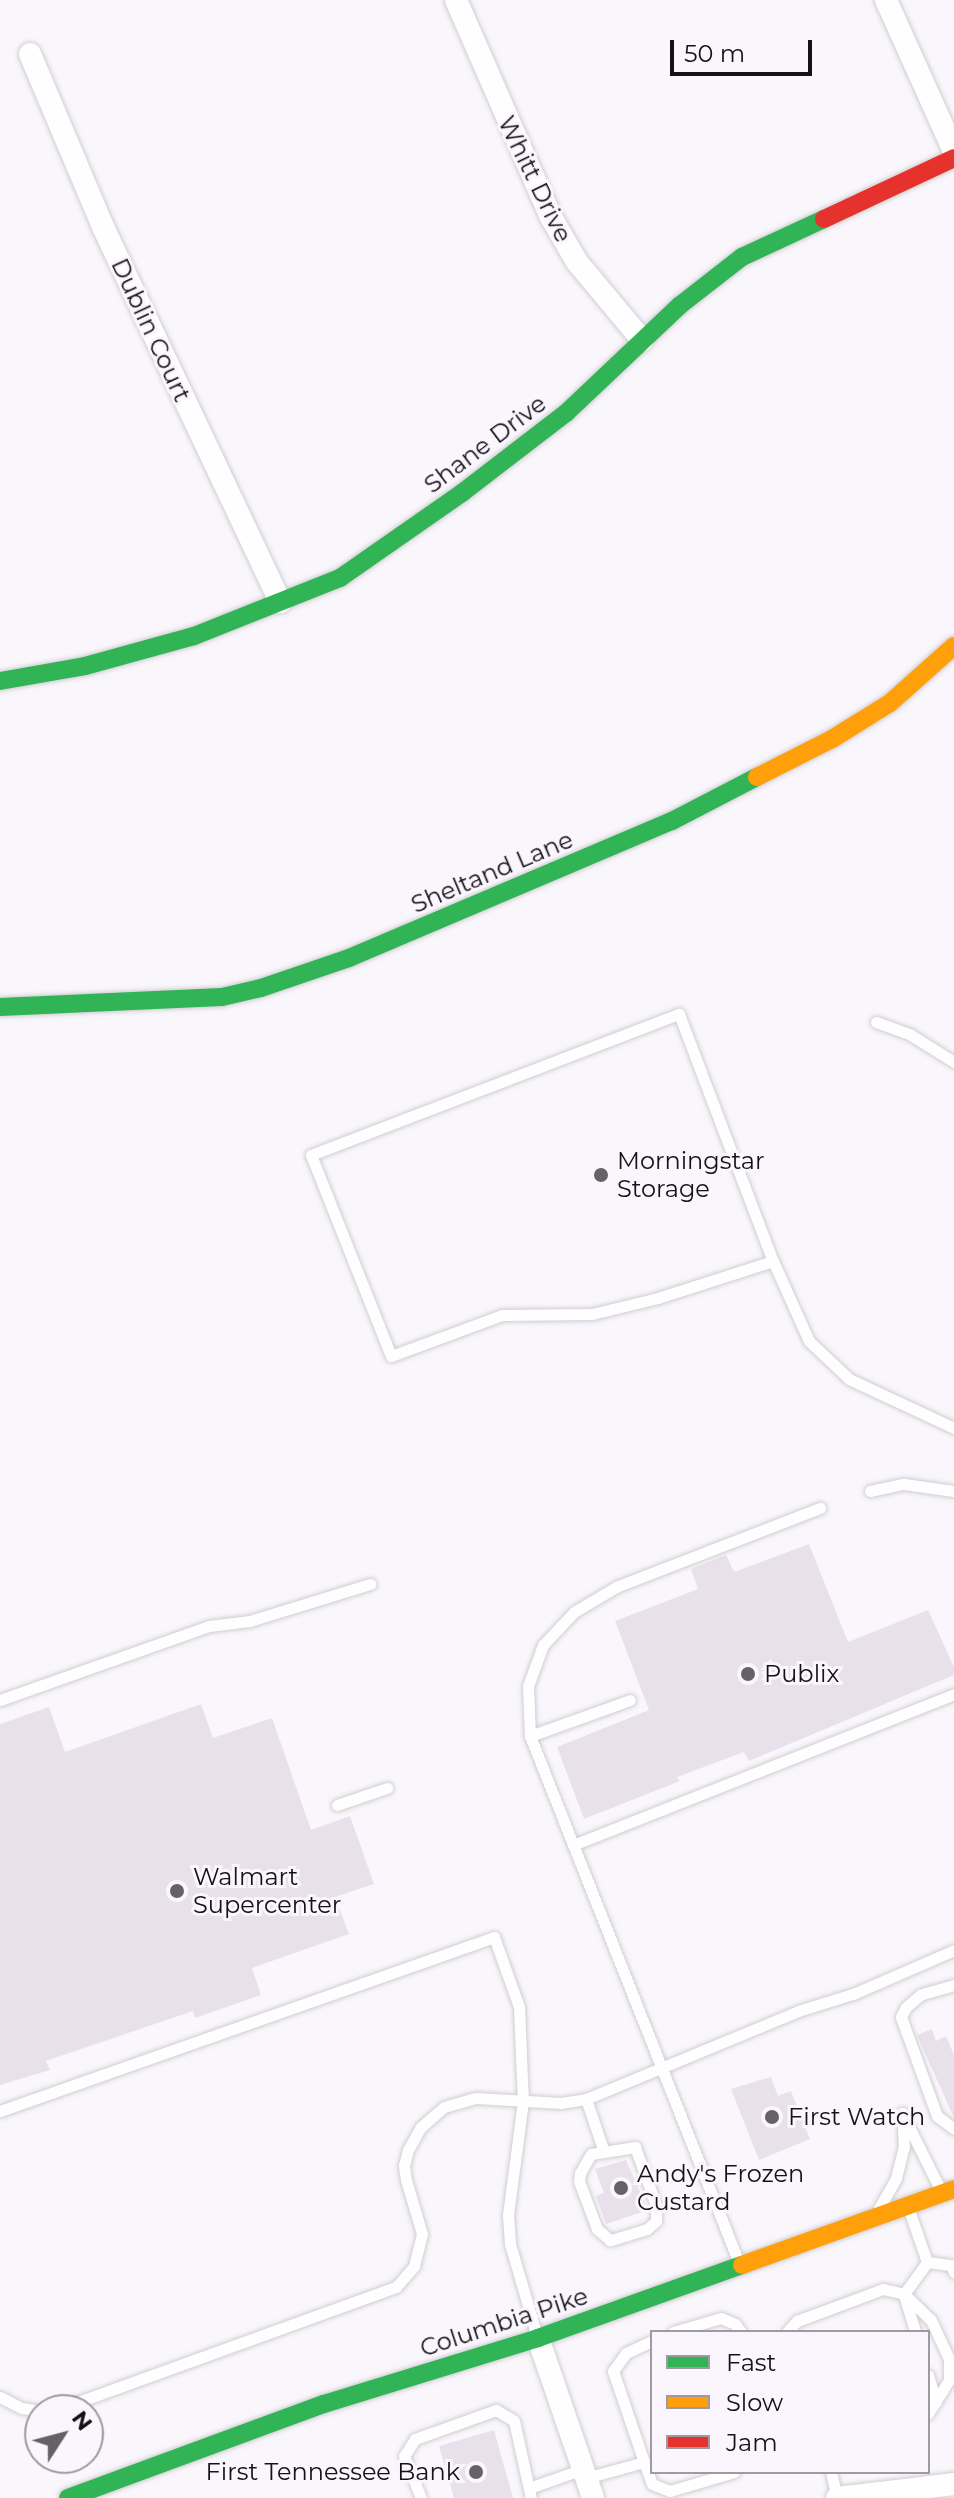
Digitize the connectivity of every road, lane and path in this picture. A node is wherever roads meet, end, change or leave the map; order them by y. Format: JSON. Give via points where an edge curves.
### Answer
{"nodes":[{"id":1,"x":456,"y":0,"type":"edge"},
{"id":2,"x":886,"y":0,"type":"edge"},
{"id":3,"x":30,"y":54,"type":"dead end"},
{"id":4,"x":954,"y":151,"type":"edge"},
{"id":5,"x":954,"y":158,"type":"edge"},
{"id":6,"x":642,"y":340,"type":"junction"},
{"id":7,"x":280,"y":602,"type":"junction"},
{"id":8,"x":954,"y":646,"type":"edge"},
{"id":9,"x":0,"y":681,"type":"edge"},
{"id":10,"x":0,"y":1007,"type":"edge"},
{"id":11,"x":876,"y":1022,"type":"dead end"},
{"id":12,"x":954,"y":1062,"type":"edge"},
{"id":13,"x":773,"y":1261,"type":"junction"},
{"id":14,"x":954,"y":1428,"type":"edge"},
{"id":15,"x":870,"y":1491,"type":"dead end"},
{"id":16,"x":954,"y":1491,"type":"edge"},
{"id":17,"x":820,"y":1508,"type":"dead end"},
{"id":18,"x":370,"y":1584,"type":"dead end"},
{"id":19,"x":954,"y":1694,"type":"edge"},
{"id":20,"x":0,"y":1700,"type":"edge"},
{"id":21,"x":630,"y":1700,"type":"dead end"},
{"id":22,"x":530,"y":1736,"type":"junction"},
{"id":23,"x":387,"y":1788,"type":"dead end"},
{"id":24,"x":337,"y":1805,"type":"dead end"},
{"id":25,"x":573,"y":1845,"type":"junction"},
{"id":26,"x":954,"y":1950,"type":"edge"},
{"id":27,"x":954,"y":1985,"type":"edge"},
{"id":28,"x":662,"y":2068,"type":"junction"},
{"id":29,"x":586,"y":2099,"type":"junction"},
{"id":30,"x":523,"y":2101,"type":"junction"},
{"id":31,"x":0,"y":2111,"type":"edge"},
{"id":32,"x":954,"y":2129,"type":"edge"},
{"id":33,"x":603,"y":2149,"type":"junction"},
{"id":34,"x":948,"y":2191,"type":"edge"},
{"id":35,"x":908,"y":2206,"type":"junction"},
{"id":36,"x":874,"y":2218,"type":"junction"},
{"id":37,"x":927,"y":2262,"type":"junction"},
{"id":38,"x":740,"y":2263,"type":"junction"},
{"id":39,"x":954,"y":2272,"type":"edge"},
{"id":40,"x":904,"y":2294,"type":"junction"},
{"id":41,"x":680,"y":2330,"type":"edge"},
{"id":42,"x":740,"y":2330,"type":"edge"},
{"id":43,"x":789,"y":2330,"type":"edge"},
{"id":44,"x":914,"y":2330,"type":"edge"},
{"id":45,"x":538,"y":2338,"type":"junction"},
{"id":46,"x":650,"y":2342,"type":"edge"},
{"id":47,"x":930,"y":2382,"type":"edge"},
{"id":48,"x":100,"y":2394,"type":"edge"},
{"id":49,"x":0,"y":2397,"type":"edge"},
{"id":50,"x":936,"y":2402,"type":"junction"},
{"id":51,"x":24,"y":2408,"type":"edge"},
{"id":52,"x":930,"y":2411,"type":"edge"},
{"id":53,"x":644,"y":2462,"type":"junction"},
{"id":54,"x":721,"y":2474,"type":"edge"},
{"id":55,"x":831,"y":2474,"type":"edge"},
{"id":56,"x":587,"y":2482,"type":"edge"},
{"id":57,"x":954,"y":2484,"type":"edge"},
{"id":58,"x":689,"y":2485,"type":"junction"},
{"id":59,"x":530,"y":2493,"type":"edge"},
{"id":60,"x":68,"y":2498,"type":"edge"},
{"id":61,"x":421,"y":2498,"type":"edge"},
{"id":62,"x":691,"y":2498,"type":"edge"},
{"id":63,"x":837,"y":2498,"type":"edge"}],
"edges":[{"from":1,"to":6,"type":"street","name":"Whitt Drive","via":[[551,217],[577,262]]},
{"from":2,"to":4,"type":"street"},
{"from":3,"to":7,"type":"street","name":"Dublin Court","via":[[103,227]]},
{"from":5,"to":6,"type":"street","name":"Shane Drive","via":[[742,257]]},
{"from":6,"to":7,"type":"street","name":"Shane Drive","via":[[566,413],[462,493],[340,578]]},
{"from":7,"to":9,"type":"street","name":"Shane Drive","via":[[194,636],[85,666]]},
{"from":8,"to":10,"type":"street","name":"Sheltand Lane","via":[[890,703],[832,739],[672,821],[349,958],[222,997]]},
{"from":11,"to":12,"type":"lane","via":[[911,1035]]},
{"from":13,"to":13,"type":"lane","via":[[679,1014],[311,1155],[391,1356],[502,1315],[592,1314]]},
{"from":13,"to":14,"type":"lane","via":[[809,1341],[849,1379]]},
{"from":15,"to":16,"type":"lane","via":[[904,1484]]},
{"from":17,"to":22,"type":"lane","via":[[616,1587],[574,1612],[543,1645],[535,1664],[528,1686]]},
{"from":18,"to":20,"type":"lane","via":[[250,1621],[209,1626]]},
{"from":19,"to":25,"type":"lane"},
{"from":21,"to":22,"type":"lane"},
{"from":22,"to":25,"type":"lane"},
{"from":23,"to":24,"type":"lane"},
{"from":25,"to":28,"type":"lane"},
{"from":26,"to":28,"type":"lane"},
{"from":27,"to":32,"type":"lane","via":[[920,1995],[901,2017],[937,2116]]},
{"from":28,"to":29,"type":"lane"},
{"from":28,"to":38,"type":"lane"},
{"from":29,"to":30,"type":"lane"},
{"from":29,"to":33,"type":"lane"},
{"from":30,"to":31,"type":"lane","via":[[519,2007],[494,1937]]},
{"from":30,"to":45,"type":"lane","via":[[508,2215],[510,2244]]},
{"from":30,"to":48,"type":"lane","via":[[459,2101],[430,2117],[413,2138],[404,2165],[422,2234],[414,2266],[396,2287]]},
{"from":33,"to":33,"type":"lane","via":[[591,2154],[579,2181],[600,2233],[615,2241],[652,2226],[657,2214],[635,2147]]},
{"from":34,"to":35,"type":"street","name":"Columbia Pike"},
{"from":34,"to":36,"type":"lane","via":[[902,2113],[904,2147],[896,2178]]},
{"from":35,"to":36,"type":"street","name":"Columbia Pike"},
{"from":35,"to":37,"type":"lane"},
{"from":36,"to":38,"type":"street","name":"Columbia Pike"},
{"from":37,"to":39,"type":"lane","via":[[951,2265]]},
{"from":37,"to":40,"type":"lane"},
{"from":38,"to":45,"type":"street","name":"Columbia Pike"},
{"from":40,"to":43,"type":"lane","via":[[883,2289],[797,2321]]},
{"from":40,"to":44,"type":"lane"},
{"from":40,"to":50,"type":"lane","via":[[931,2320],[949,2359],[949,2380]]},
{"from":41,"to":42,"type":"lane","via":[[721,2318]]},
{"from":45,"to":56,"type":"street"},
{"from":45,"to":60,"type":"street","name":"Columbia Pike","via":[[324,2404]]},
{"from":46,"to":53,"type":"lane","via":[[626,2353],[613,2371]]},
{"from":47,"to":50,"type":"lane"},
{"from":49,"to":51,"type":"lane"},
{"from":50,"to":52,"type":"lane"},
{"from":53,"to":56,"type":"lane"},
{"from":53,"to":58,"type":"lane","via":[[658,2488],[670,2491]]},
{"from":54,"to":58,"type":"lane"},
{"from":55,"to":63,"type":"lane"},
{"from":56,"to":59,"type":"lane"},
{"from":57,"to":63,"type":"street"},
{"from":58,"to":62,"type":"lane"},
{"from":59,"to":61,"type":"lane","via":[[514,2421],[496,2410],[415,2439],[404,2456]]}]}
